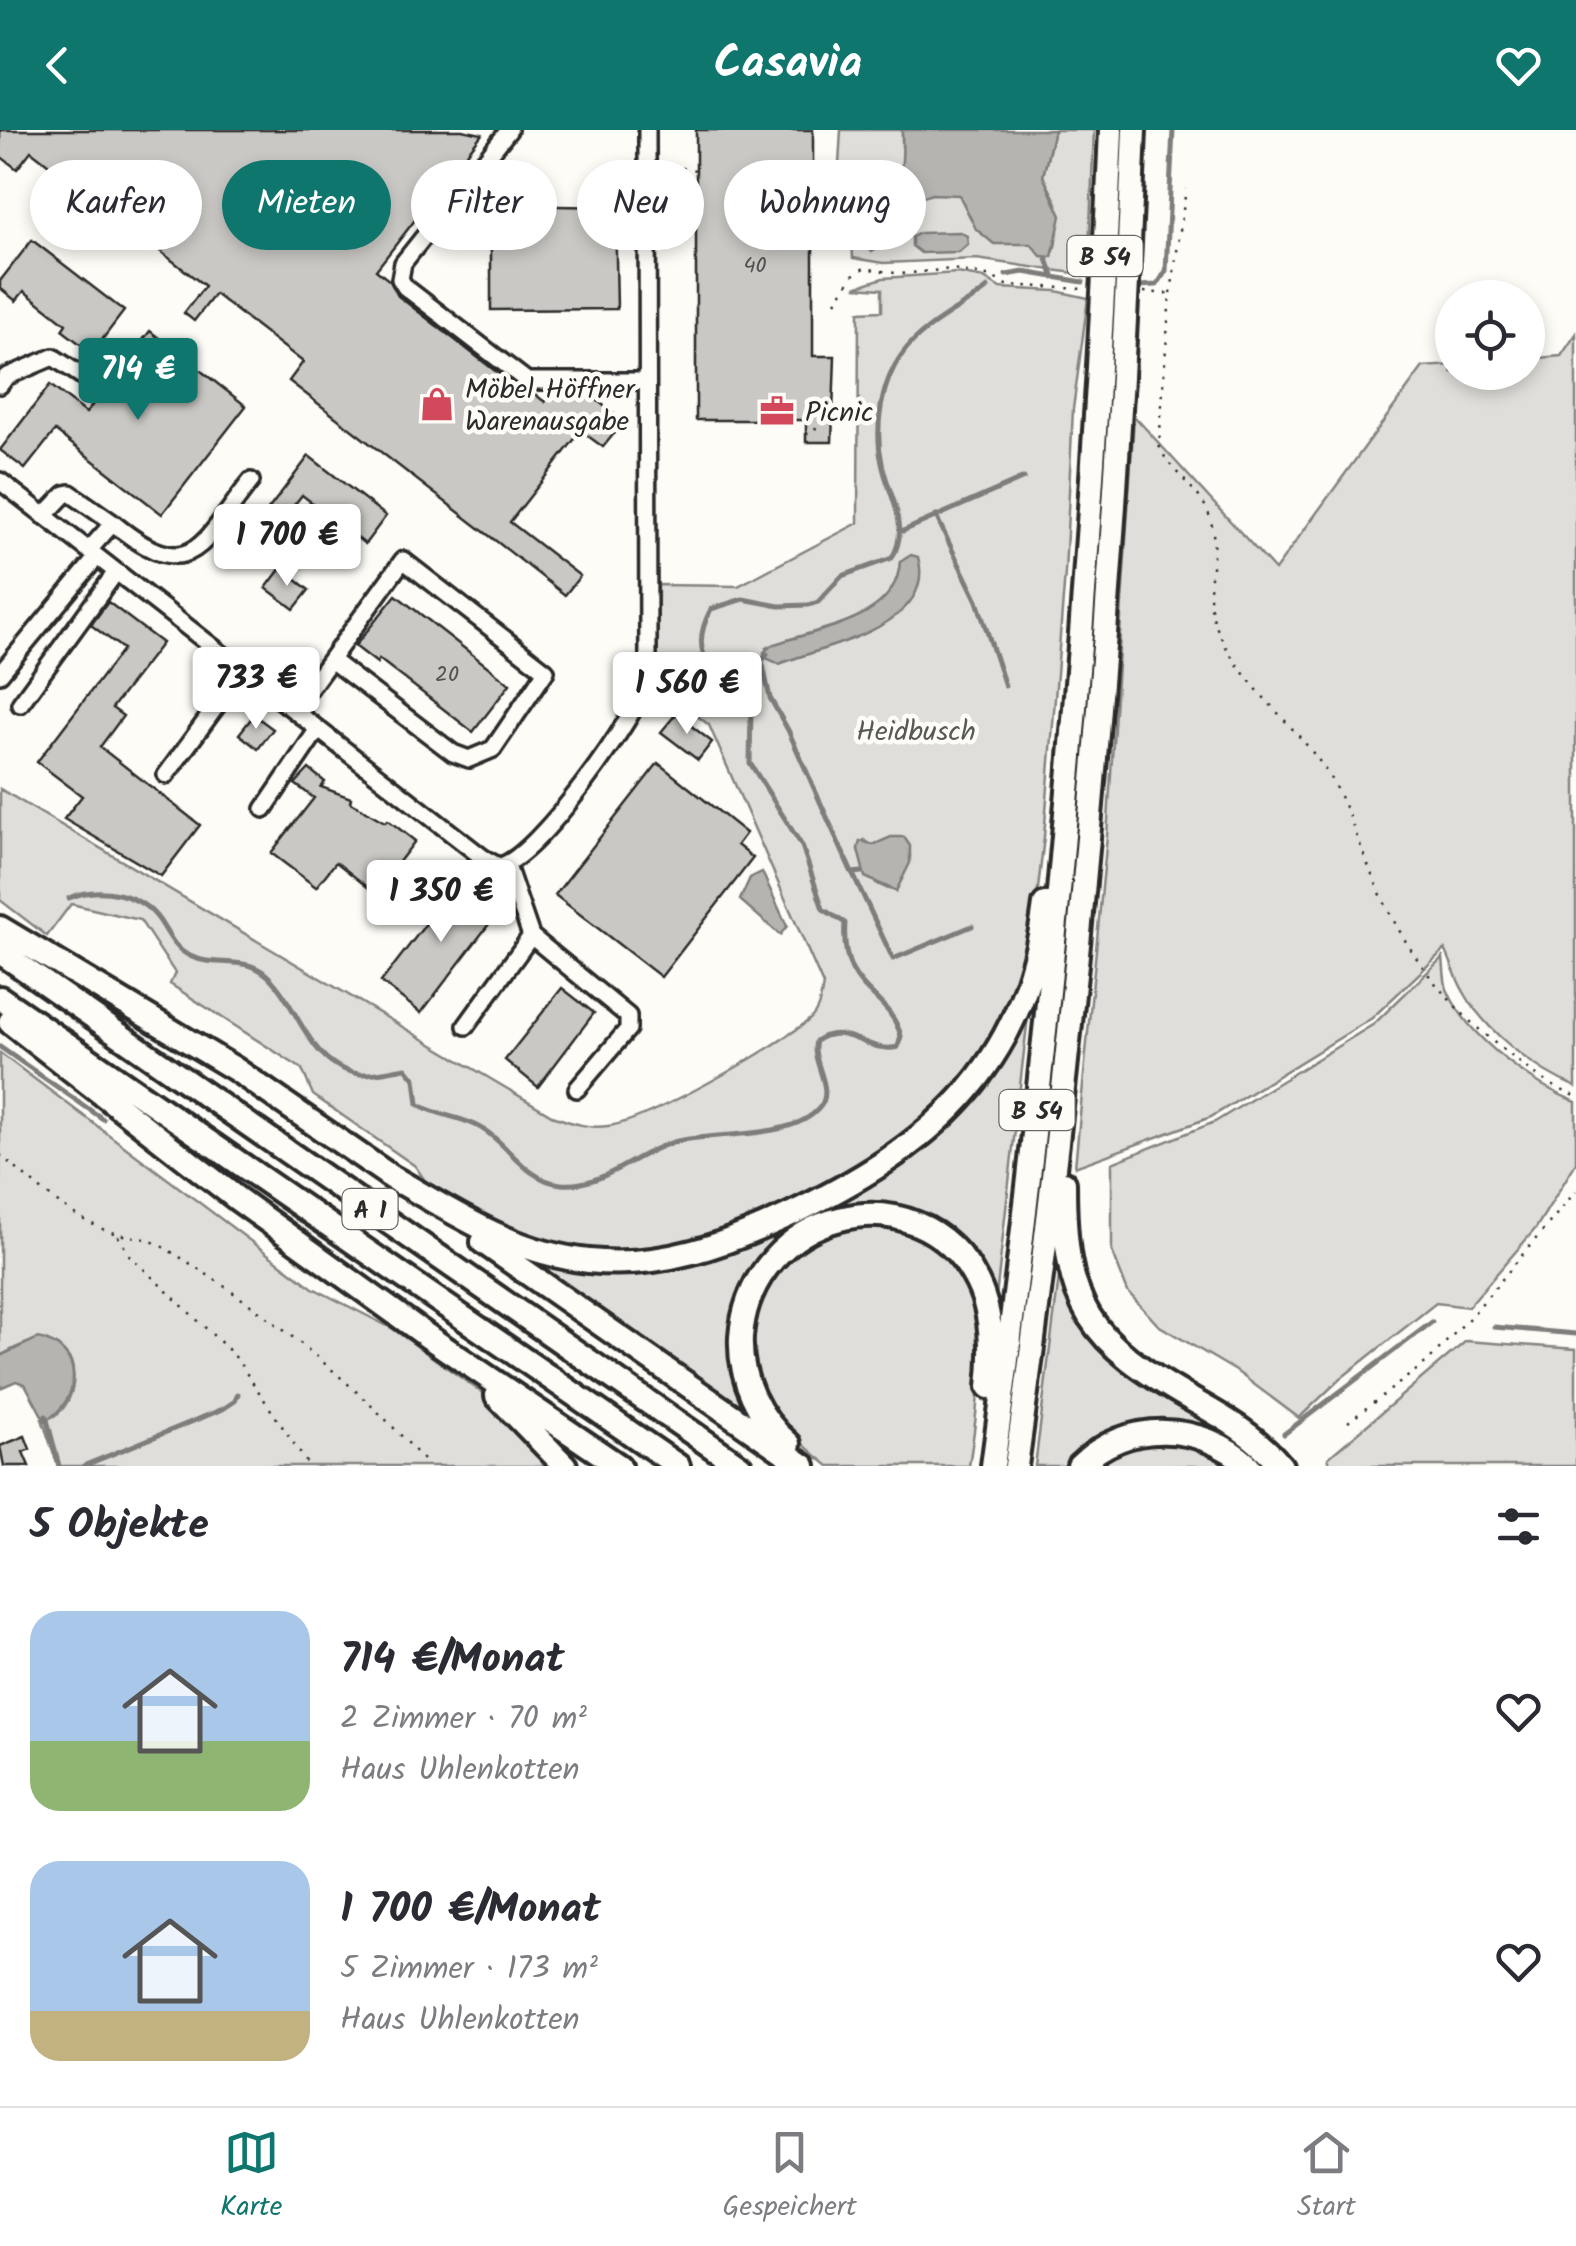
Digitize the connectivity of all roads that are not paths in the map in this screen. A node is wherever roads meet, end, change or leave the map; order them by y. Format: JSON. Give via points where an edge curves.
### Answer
{"nodes":[{"id":1,"x":509,"y":130,"type":"edge"},
{"id":2,"x":646,"y":130,"type":"edge"},
{"id":3,"x":1110,"y":130,"type":"edge"},
{"id":4,"x":1134,"y":130,"type":"edge"},
{"id":5,"x":82,"y":376,"type":"dead end"},
{"id":6,"x":646,"y":381,"type":"junction"},
{"id":7,"x":0,"y":385,"type":"edge"},
{"id":8,"x":252,"y":480,"type":"dead end"},
{"id":9,"x":0,"y":481,"type":"edge"},
{"id":10,"x":44,"y":516,"type":"junction"},
{"id":11,"x":113,"y":523,"type":"junction"},
{"id":12,"x":93,"y":554,"type":"junction"},
{"id":13,"x":116,"y":572,"type":"junction"},
{"id":14,"x":330,"y":660,"type":"junction"},
{"id":15,"x":243,"y":670,"type":"junction"},
{"id":16,"x":0,"y":674,"type":"edge"},
{"id":17,"x":20,"y":704,"type":"dead end"},
{"id":18,"x":294,"y":710,"type":"junction"},
{"id":19,"x":318,"y":729,"type":"junction"},
{"id":20,"x":1072,"y":753,"type":"junction"},
{"id":21,"x":166,"y":775,"type":"dead end"},
{"id":22,"x":264,"y":809,"type":"dead end"},
{"id":23,"x":507,"y":866,"type":"junction"},
{"id":24,"x":0,"y":928,"type":"edge"},
{"id":25,"x":531,"y":936,"type":"junction"},
{"id":26,"x":0,"y":952,"type":"edge"},
{"id":27,"x":0,"y":998,"type":"edge"},
{"id":28,"x":0,"y":1013,"type":"edge"},
{"id":29,"x":1070,"y":1024,"type":"junction"},
{"id":30,"x":466,"y":1026,"type":"dead end"},
{"id":31,"x":576,"y":1089,"type":"dead end"},
{"id":32,"x":388,"y":1175,"type":"junction"},
{"id":33,"x":430,"y":1338,"type":"junction"},
{"id":34,"x":565,"y":1466,"type":"edge"},
{"id":35,"x":619,"y":1466,"type":"edge"},
{"id":36,"x":678,"y":1466,"type":"edge"},
{"id":37,"x":740,"y":1466,"type":"edge"},
{"id":38,"x":804,"y":1466,"type":"edge"},
{"id":39,"x":815,"y":1466,"type":"edge"},
{"id":40,"x":990,"y":1466,"type":"edge"},
{"id":41,"x":1016,"y":1466,"type":"edge"},
{"id":42,"x":1079,"y":1466,"type":"edge"},
{"id":43,"x":1249,"y":1466,"type":"edge"},
{"id":44,"x":1280,"y":1466,"type":"edge"}],
"edges":[{"from":1,"to":6,"type":"street","via":[[403,263],[400,279],[527,381]]},
{"from":2,"to":6,"type":"street"},
{"from":3,"to":20,"type":"highway","number":"B 54"},
{"from":4,"to":29,"type":"highway","number":"B 54","via":[[1105,631]]},
{"from":5,"to":7,"type":"street","via":[[53,357]]},
{"from":6,"to":23,"type":"street","via":[[646,687],[548,827]]},
{"from":8,"to":11,"type":"street","via":[[195,552],[178,558],[148,551]]},
{"from":9,"to":10,"type":"street"},
{"from":10,"to":11,"type":"street","via":[[70,493]]},
{"from":10,"to":12,"type":"street"},
{"from":11,"to":12,"type":"street"},
{"from":12,"to":13,"type":"street"},
{"from":12,"to":16,"type":"street"},
{"from":13,"to":15,"type":"street"},
{"from":13,"to":17,"type":"street"},
{"from":14,"to":14,"type":"street","via":[[403,560],[546,671],[493,749],[468,759]]},
{"from":14,"to":18,"type":"street"},
{"from":15,"to":18,"type":"street"},
{"from":15,"to":21,"type":"street"},
{"from":18,"to":19,"type":"street"},
{"from":19,"to":22,"type":"street"},
{"from":19,"to":23,"type":"street","via":[[482,857]]},
{"from":20,"to":32,"type":"highway","via":[[1040,934],[1011,1022],[944,1117],[874,1172],[715,1246],[616,1263],[514,1244]]},
{"from":20,"to":40,"type":"highway","number":"B 54","via":[[1038,1100]]},
{"from":23,"to":25,"type":"street"},
{"from":24,"to":32,"type":"highway","via":[[234,1069]]},
{"from":25,"to":30,"type":"street"},
{"from":25,"to":31,"type":"street","via":[[628,1016],[628,1029]]},
{"from":26,"to":37,"type":"highway","number":"A 1"},
{"from":27,"to":36,"type":"highway","number":"A 1"},
{"from":28,"to":33,"type":"highway","via":[[236,1198]]},
{"from":29,"to":41,"type":"highway","number":"B 54"},
{"from":29,"to":44,"type":"highway","via":[[1065,1236],[1084,1310],[1131,1363],[1236,1425]]},
{"from":32,"to":38,"type":"highway"},
{"from":33,"to":34,"type":"highway"},
{"from":33,"to":35,"type":"highway"},
{"from":39,"to":40,"type":"highway","via":[[780,1436],[750,1390],[742,1356],[744,1312],[767,1264],[790,1240],[854,1216],[896,1219],[928,1232],[958,1254],[977,1281],[992,1343]]},
{"from":42,"to":43,"type":"highway","via":[[1120,1439],[1168,1431],[1216,1441]]}]}
